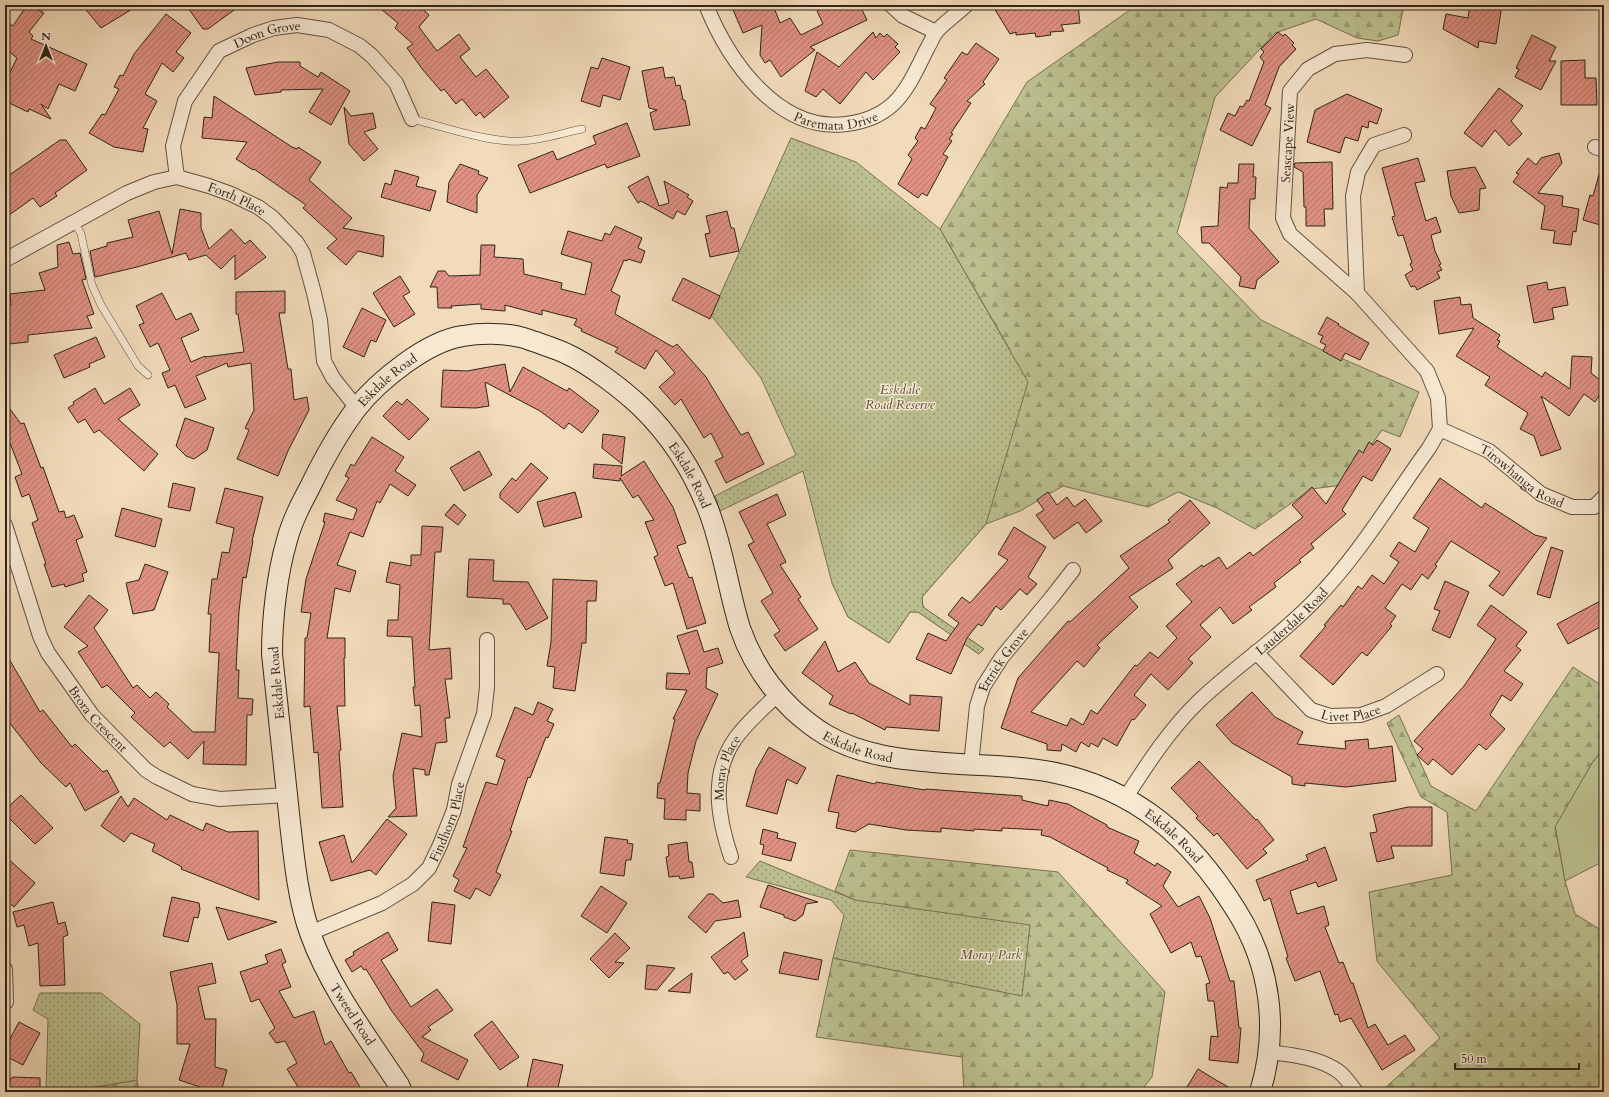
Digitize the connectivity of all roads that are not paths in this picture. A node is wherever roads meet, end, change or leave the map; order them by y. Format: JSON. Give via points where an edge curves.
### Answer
{"nodes":[{"id":1,"x":706,"y":5,"type":"edge"},
{"id":2,"x":891,"y":5,"type":"edge"},
{"id":3,"x":966,"y":5,"type":"edge"},
{"id":4,"x":936,"y":32,"type":"junction"},
{"id":5,"x":1404,"y":56,"type":"dead end"},
{"id":6,"x":412,"y":119,"type":"joint"},
{"id":7,"x":582,"y":129,"type":"dead end"},
{"id":8,"x":1404,"y":135,"type":"dead end"},
{"id":9,"x":177,"y":177,"type":"junction"},
{"id":10,"x":74,"y":222,"type":"junction"},
{"id":11,"x":5,"y":260,"type":"edge"},
{"id":12,"x":1357,"y":293,"type":"junction"},
{"id":13,"x":148,"y":375,"type":"dead end"},
{"id":14,"x":357,"y":408,"type":"junction"},
{"id":15,"x":1440,"y":429,"type":"junction"},
{"id":16,"x":1604,"y":497,"type":"edge"},
{"id":17,"x":5,"y":525,"type":"edge"},
{"id":18,"x":1072,"y":570,"type":"dead end"},
{"id":19,"x":487,"y":640,"type":"dead end"},
{"id":20,"x":1256,"y":652,"type":"junction"},
{"id":21,"x":1437,"y":674,"type":"dead end"},
{"id":22,"x":777,"y":695,"type":"junction"},
{"id":23,"x":971,"y":765,"type":"junction"},
{"id":24,"x":287,"y":795,"type":"junction"},
{"id":25,"x":1126,"y":797,"type":"junction"},
{"id":26,"x":731,"y":857,"type":"dead end"},
{"id":27,"x":310,"y":933,"type":"junction"},
{"id":28,"x":5,"y":969,"type":"edge"},
{"id":29,"x":6,"y":1002,"type":"dead end"},
{"id":30,"x":1269,"y":1052,"type":"junction"},
{"id":31,"x":402,"y":1092,"type":"edge"},
{"id":32,"x":1260,"y":1092,"type":"edge"},
{"id":33,"x":1356,"y":1092,"type":"edge"}],
"edges":[{"from":1,"to":4,"type":"street","name":"Paremata Drive","via":[[726,45],[762,91],[781,108],[798,118],[827,124],[853,123],[869,119],[892,105],[902,94]]},
{"from":2,"to":4,"type":"street","via":[[904,16]]},
{"from":3,"to":4,"type":"street","name":"Paremata Drive"},
{"from":5,"to":12,"type":"street","name":"Seascape View","via":[[1367,50],[1335,54],[1308,69],[1290,91],[1283,218],[1290,234]]},
{"from":6,"to":7,"type":"lane","via":[[509,141],[535,140]]},
{"from":6,"to":9,"type":"street","name":"Doon Grove","via":[[396,84],[360,46],[329,30],[297,25],[274,28],[219,51],[185,100],[173,146]]},
{"from":8,"to":12,"type":"street","via":[[1374,144],[1358,172],[1353,196]]},
{"from":9,"to":10,"type":"street","name":"Forth Place","via":[[154,182],[127,193]]},
{"from":9,"to":14,"type":"street","name":"Forth Place","via":[[231,194],[258,208],[297,243],[303,252],[314,293],[320,320],[324,361],[333,378]]},
{"from":10,"to":11,"type":"street","name":"Forth Place"},
{"from":10,"to":13,"type":"lane","via":[[81,234],[92,285],[101,305],[138,366]]},
{"from":12,"to":15,"type":"street","name":"Seascape View","via":[[1427,371],[1438,398]]},
{"from":14,"to":22,"type":"street","name":"Eskdale Road","via":[[388,377],[411,359],[435,345],[460,336],[520,337],[567,354],[605,378],[641,407],[677,450],[696,482],[715,530],[740,629],[751,655]]},
{"from":14,"to":24,"type":"street","name":"Eskdale Road","via":[[322,464],[296,514],[283,557],[272,625],[272,654]]},
{"from":15,"to":16,"type":"street","name":"Tirowhanga Road","via":[[1489,451],[1541,494],[1572,507],[1594,507]]},
{"from":15,"to":20,"type":"street","name":"Lauderdale Road","via":[[1430,448],[1352,559],[1316,600],[1285,630]]},
{"from":17,"to":24,"type":"street","name":"Brora Crescent","via":[[40,636],[48,653],[92,715],[146,770],[173,786],[205,797],[220,799]]},
{"from":18,"to":23,"type":"street","name":"Ettrick Grove","via":[[1002,657],[983,687],[977,706]]},
{"from":19,"to":27,"type":"street","name":"Findhorn Place","via":[[484,714],[459,784],[454,810],[429,868],[413,884],[382,903]]},
{"from":20,"to":21,"type":"street","name":"Livet Place","via":[[1311,710],[1330,716],[1361,715],[1386,706]]},
{"from":20,"to":25,"type":"street","name":"Lauderdale Road","via":[[1198,702],[1147,764]]},
{"from":22,"to":23,"type":"street","name":"Eskdale Road","via":[[822,733],[859,750],[900,758]]},
{"from":22,"to":26,"type":"street","name":"Moray Place","via":[[735,738],[721,768],[718,791],[720,814]]},
{"from":23,"to":25,"type":"street","name":"Eskdale Road","via":[[1020,767],[1049,772],[1081,779]]},
{"from":24,"to":27,"type":"street","name":"Eskdale Road","via":[[300,890]]},
{"from":25,"to":30,"type":"street","name":"Eskdale Road","via":[[1158,819],[1182,840],[1207,867],[1244,924],[1262,965],[1266,983],[1270,1008]]},
{"from":27,"to":31,"type":"street","name":"Tweed Road","via":[[334,984]]},
{"from":28,"to":29,"type":"street"},
{"from":30,"to":32,"type":"street","name":"Eskdale Road"},
{"from":30,"to":33,"type":"street","via":[[1296,1055],[1317,1061],[1338,1071]]}]}
